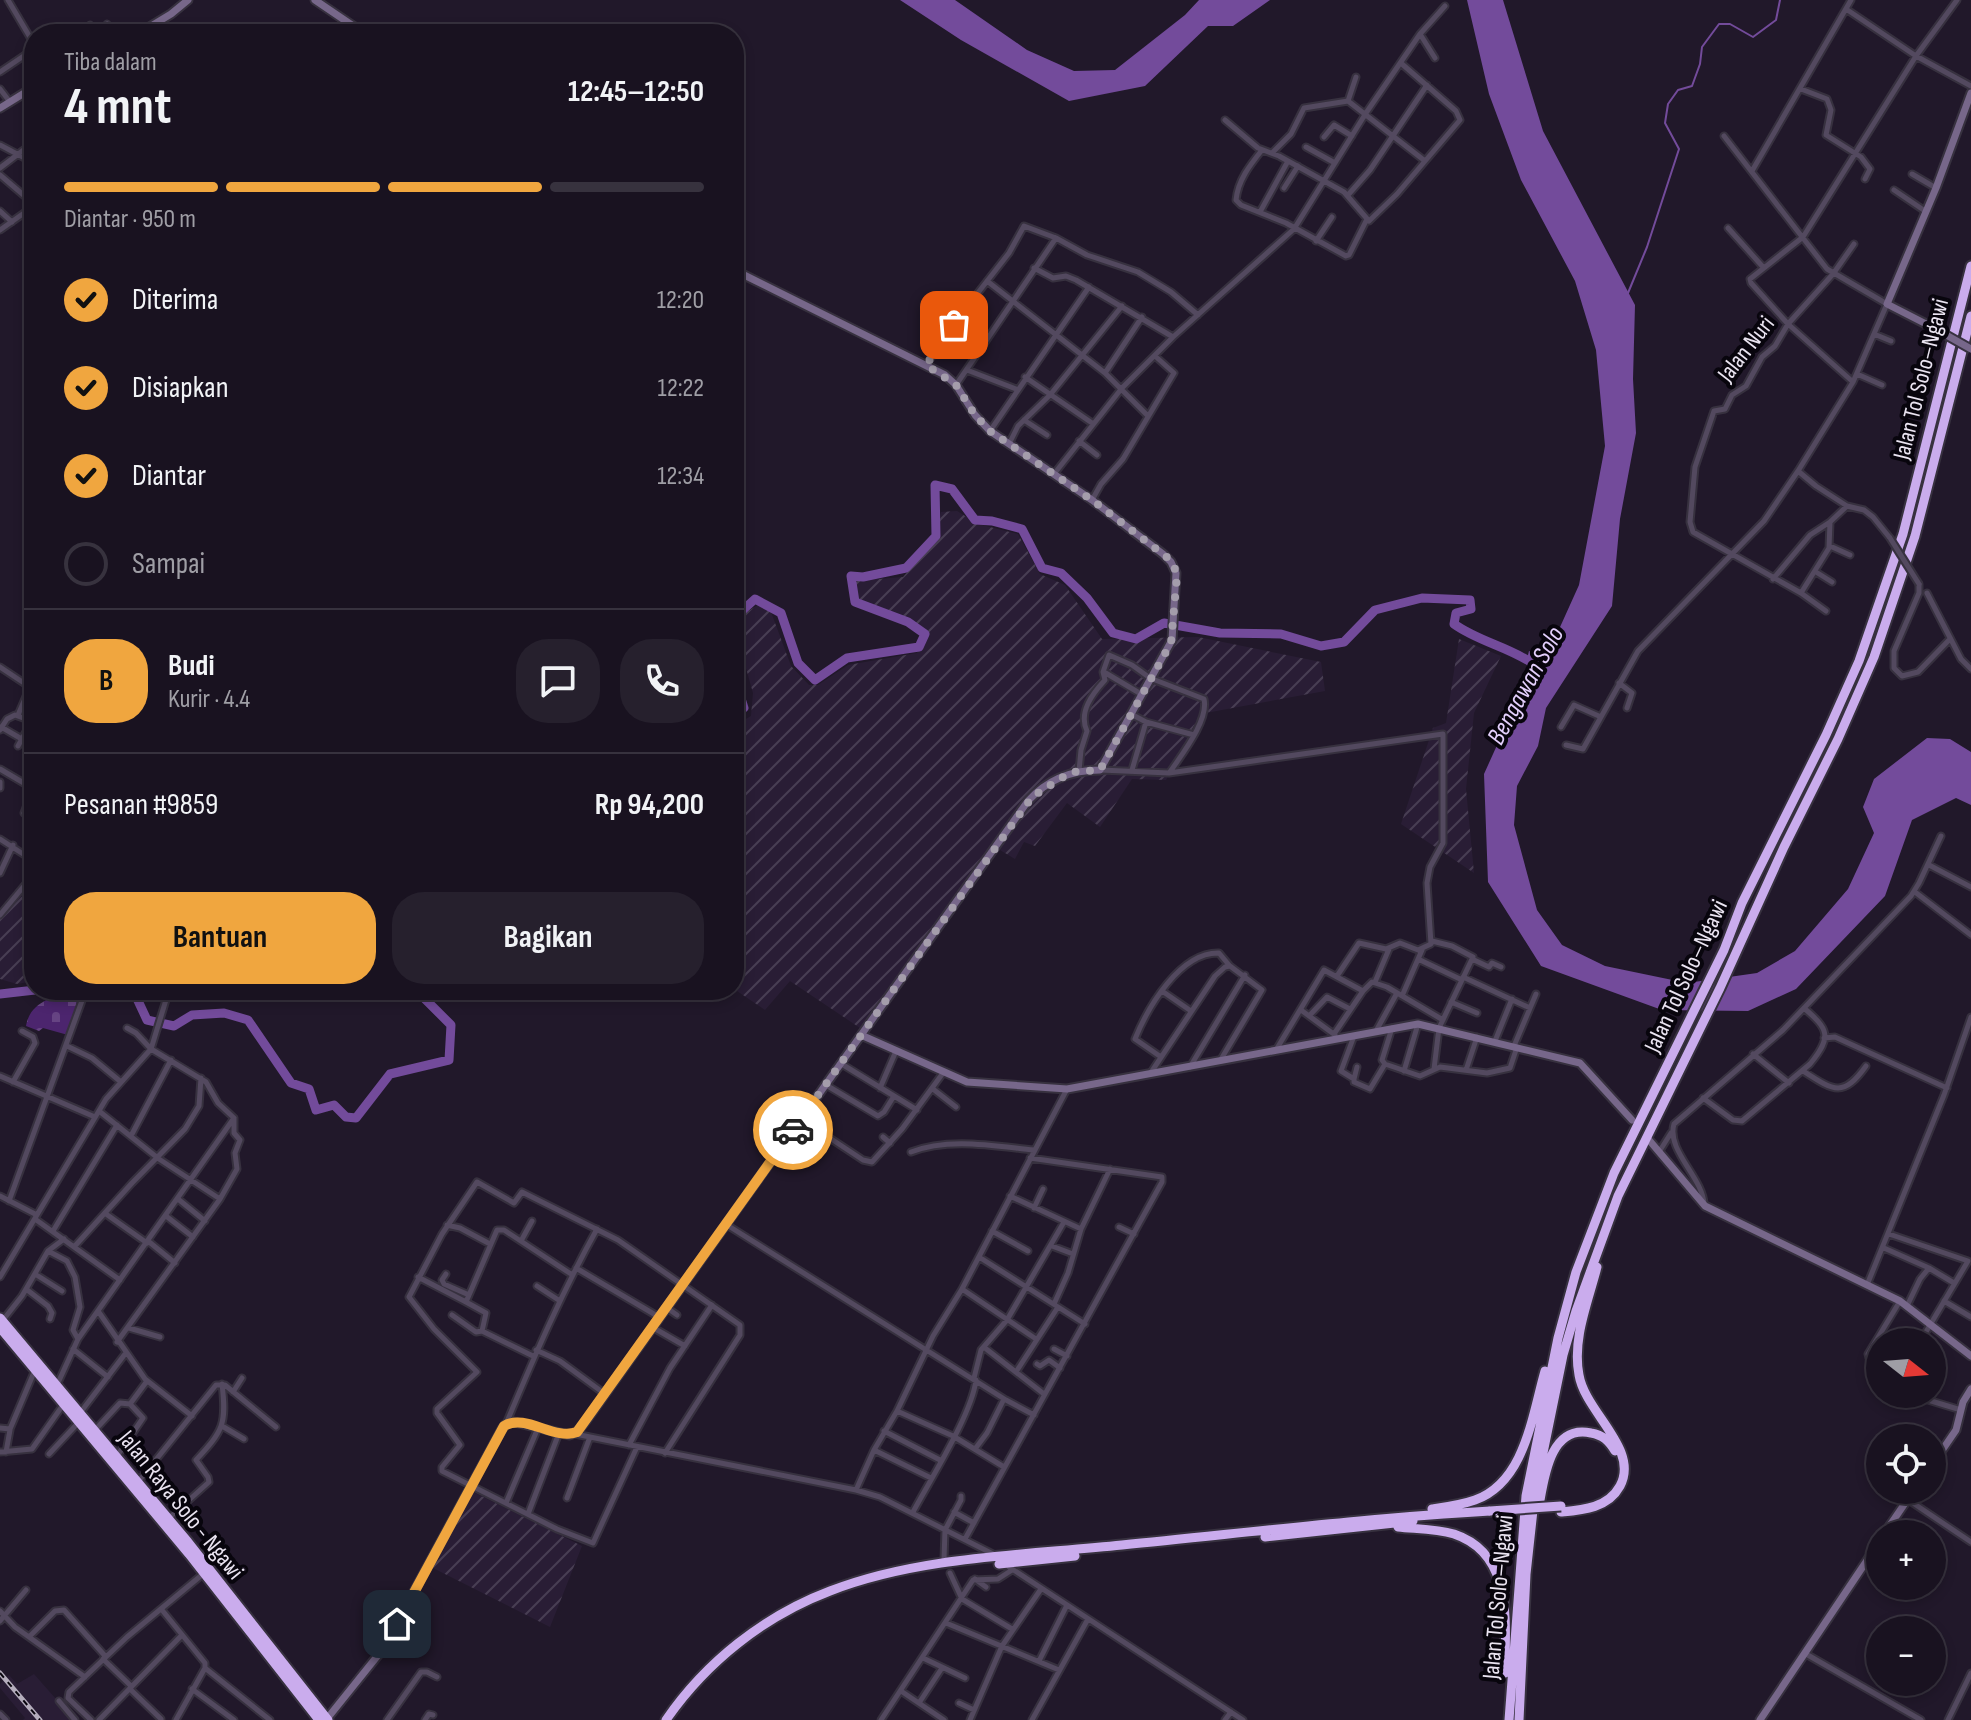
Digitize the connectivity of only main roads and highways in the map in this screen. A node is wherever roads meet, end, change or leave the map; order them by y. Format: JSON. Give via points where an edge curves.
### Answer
{"nodes":[{"id":1,"x":1971,"y":266,"type":"edge"},
{"id":2,"x":1971,"y":316,"type":"edge"},
{"id":3,"x":1608,"y":1221,"type":"junction"},
{"id":4,"x":1,"y":1323,"type":"edge"},
{"id":5,"x":1558,"y":1338,"type":"junction"},
{"id":6,"x":79,"y":1418,"type":"junction"},
{"id":7,"x":1561,"y":1509,"type":"junction"},
{"id":8,"x":1490,"y":1514,"type":"junction"},
{"id":9,"x":1400,"y":1516,"type":"junction"},
{"id":10,"x":1368,"y":1527,"type":"junction"},
{"id":11,"x":1526,"y":1574,"type":"junction"},
{"id":12,"x":325,"y":1720,"type":"edge"},
{"id":13,"x":666,"y":1720,"type":"edge"},
{"id":14,"x":672,"y":1720,"type":"edge"},
{"id":15,"x":1508,"y":1720,"type":"edge"},
{"id":16,"x":1519,"y":1720,"type":"edge"}],
"edges":[{"from":1,"to":5,"type":"highway","name":"Jalan Tol Solo–Ngawi","via":[[1903,534],[1859,661],[1599,1206]]},
{"from":2,"to":3,"type":"highway","name":"Jalan Tol Solo–Ngawi","via":[[1915,536],[1879,644]]},
{"from":3,"to":7,"type":"highway","via":[[1577,1363],[1584,1392],[1619,1446],[1625,1467],[1621,1485],[1609,1499],[1586,1509]]},
{"from":3,"to":11,"type":"highway","name":"Jalan Tol Solo–Ngawi","via":[[1563,1355],[1541,1455]]},
{"from":4,"to":6,"type":"highway","name":"Jalan Raya Solo - Ngawi"},
{"from":4,"to":6,"type":"highway","name":"Jalan Raya Solo - Ngawi"},
{"from":5,"to":9,"type":"highway","via":[[1521,1451],[1502,1483],[1477,1500]]},
{"from":5,"to":15,"type":"highway","name":"Jalan Tol Solo–Ngawi","via":[[1523,1518]]},
{"from":6,"to":12,"type":"highway","name":"Jalan Raya Solo - Ngawi"},
{"from":6,"to":12,"type":"highway","name":"Jalan Raya Solo - Ngawi","via":[[168,1518],[294,1673]]},
{"from":7,"to":8,"type":"highway","bridge":true},
{"from":7,"to":11,"type":"highway","via":[[1591,1502],[1615,1484],[1618,1458],[1604,1437],[1577,1433],[1554,1449]]},
{"from":8,"to":9,"type":"highway"},
{"from":8,"to":10,"type":"highway"},
{"from":9,"to":13,"type":"highway","via":[[871,1576],[765,1624],[707,1672]]},
{"from":10,"to":14,"type":"highway","via":[[887,1578],[779,1621],[713,1674]]},
{"from":10,"to":15,"type":"highway","via":[[1450,1533],[1473,1543],[1492,1563],[1504,1594]]},
{"from":11,"to":16,"type":"highway","name":"Jalan Tol Solo–Ngawi"}]}
